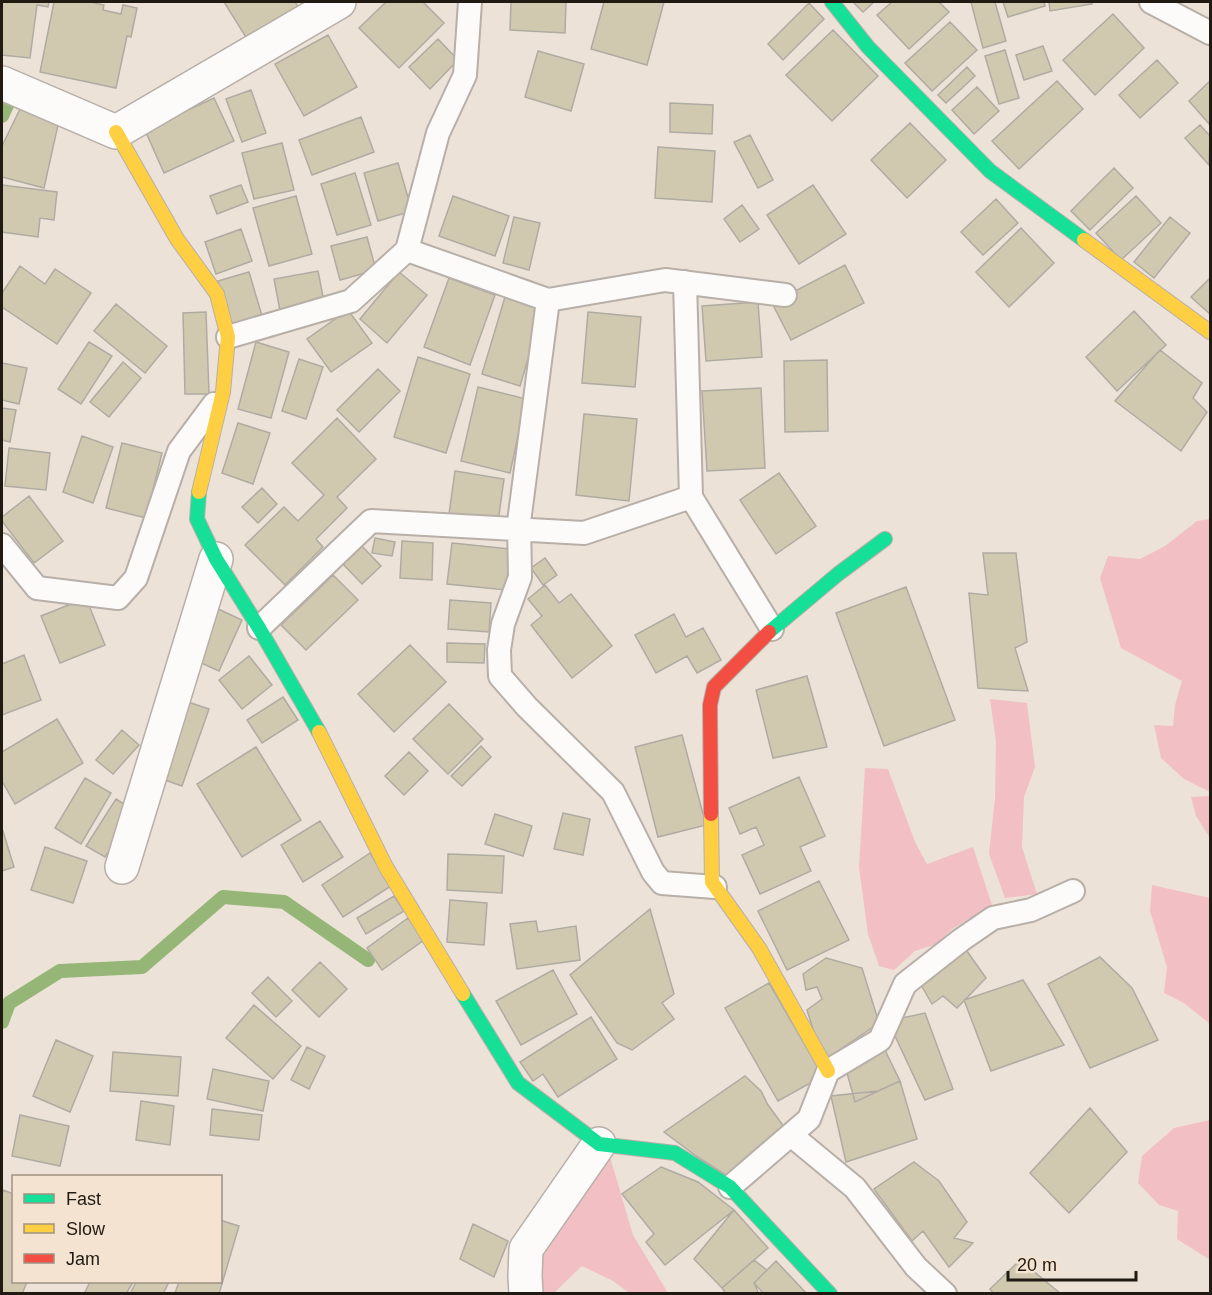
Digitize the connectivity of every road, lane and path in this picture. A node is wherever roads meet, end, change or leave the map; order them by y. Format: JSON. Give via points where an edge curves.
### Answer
{"nodes":[{"id":1,"x":339,"y":2,"type":"edge"},
{"id":2,"x":470,"y":2,"type":"edge"},
{"id":3,"x":832,"y":2,"type":"edge"},
{"id":4,"x":1151,"y":2,"type":"edge"},
{"id":5,"x":1210,"y":33,"type":"edge"},
{"id":6,"x":2,"y":83,"type":"edge"},
{"id":7,"x":116,"y":132,"type":"junction"},
{"id":8,"x":407,"y":250,"type":"junction"},
{"id":9,"x":685,"y":282,"type":"junction"},
{"id":10,"x":786,"y":295,"type":"dead end"},
{"id":11,"x":548,"y":300,"type":"junction"},
{"id":12,"x":1210,"y":332,"type":"edge"},
{"id":13,"x":228,"y":337,"type":"junction"},
{"id":14,"x":223,"y":392,"type":"junction"},
{"id":15,"x":691,"y":497,"type":"junction"},
{"id":16,"x":519,"y":530,"type":"junction"},
{"id":17,"x":885,"y":538,"type":"dead end"},
{"id":18,"x":2,"y":544,"type":"edge"},
{"id":19,"x":216,"y":559,"type":"junction"},
{"id":20,"x":260,"y":628,"type":"junction"},
{"id":21,"x":772,"y":629,"type":"junction"},
{"id":22,"x":122,"y":867,"type":"dead end"},
{"id":23,"x":715,"y":887,"type":"junction"},
{"id":24,"x":1073,"y":891,"type":"dead end"},
{"id":25,"x":828,"y":1071,"type":"junction"},
{"id":26,"x":791,"y":1135,"type":"junction"},
{"id":27,"x":599,"y":1144,"type":"junction"},
{"id":28,"x":730,"y":1187,"type":"junction"},
{"id":29,"x":526,"y":1293,"type":"edge"},
{"id":30,"x":830,"y":1293,"type":"edge"},
{"id":31,"x":945,"y":1293,"type":"edge"}],
"edges":[{"from":1,"to":7,"type":"street"},
{"from":2,"to":8,"type":"lane","via":[[465,75],[438,133]]},
{"from":3,"to":12,"type":"street","via":[[868,47],[990,171]]},
{"from":4,"to":5,"type":"lane"},
{"from":6,"to":7,"type":"street"},
{"from":7,"to":13,"type":"street","via":[[177,239],[217,294]]},
{"from":8,"to":11,"type":"lane"},
{"from":8,"to":13,"type":"lane","via":[[351,301]]},
{"from":9,"to":10,"type":"lane"},
{"from":9,"to":11,"type":"lane","via":[[665,280]]},
{"from":9,"to":15,"type":"lane"},
{"from":11,"to":16,"type":"lane"},
{"from":13,"to":14,"type":"street"},
{"from":14,"to":18,"type":"lane","via":[[179,451],[136,578],[118,598],[37,588]]},
{"from":14,"to":19,"type":"street","via":[[200,482],[197,519]]},
{"from":15,"to":16,"type":"lane","via":[[584,533]]},
{"from":15,"to":21,"type":"lane"},
{"from":16,"to":20,"type":"lane","via":[[370,521]]},
{"from":16,"to":23,"type":"lane","via":[[520,577],[503,624],[498,650],[500,676],[613,792],[662,883]]},
{"from":17,"to":21,"type":"street"},
{"from":19,"to":20,"type":"street"},
{"from":19,"to":22,"type":"street"},
{"from":20,"to":27,"type":"street","via":[[322,737],[386,867],[518,1083]]},
{"from":21,"to":23,"type":"street","via":[[714,687],[710,717]]},
{"from":23,"to":25,"type":"street","via":[[759,948]]},
{"from":24,"to":25,"type":"lane","via":[[1031,910],[993,918],[961,940],[905,984],[880,1040]]},
{"from":25,"to":26,"type":"lane","via":[[809,1119]]},
{"from":26,"to":28,"type":"lane"},
{"from":26,"to":31,"type":"lane","via":[[855,1188],[916,1267]]},
{"from":27,"to":28,"type":"street","via":[[675,1153]]},
{"from":27,"to":29,"type":"street","via":[[526,1249]]},
{"from":28,"to":30,"type":"street"}]}
